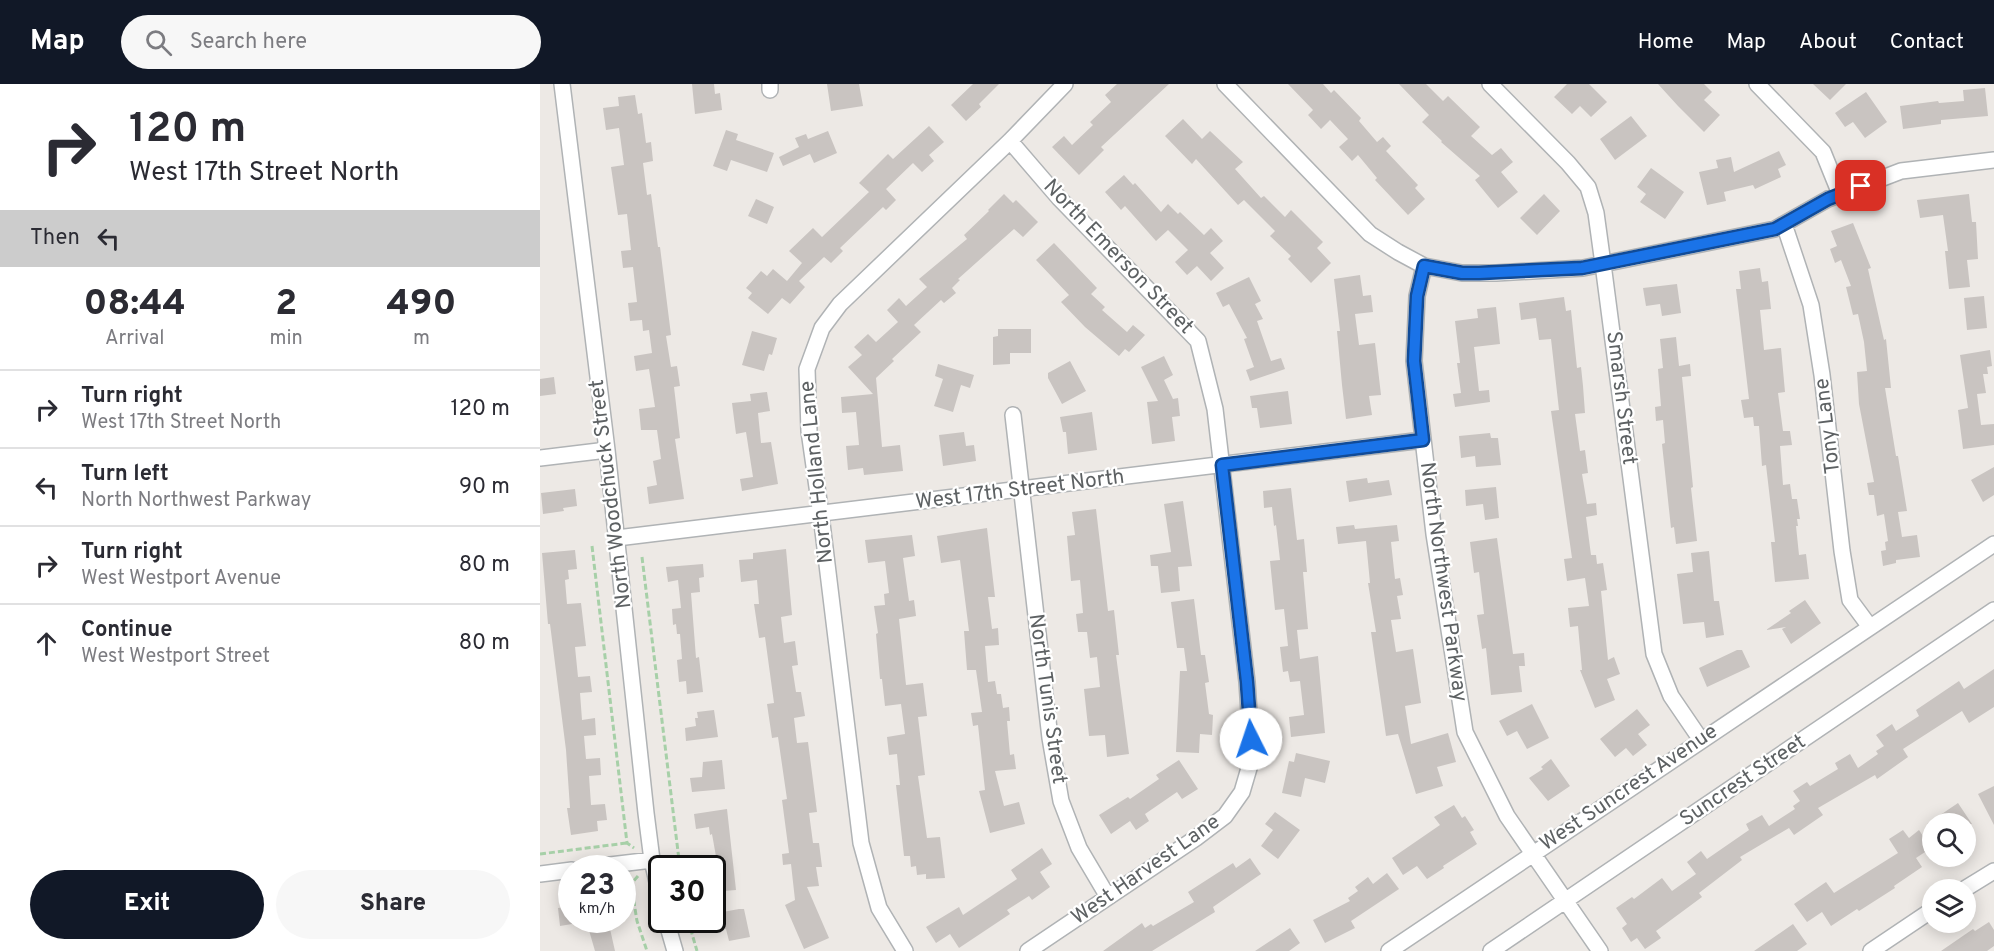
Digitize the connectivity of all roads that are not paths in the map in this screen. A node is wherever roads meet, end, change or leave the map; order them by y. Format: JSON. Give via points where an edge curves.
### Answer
{"nodes":[{"id":1,"x":562,"y":84,"type":"edge"},
{"id":2,"x":1065,"y":84,"type":"edge"},
{"id":3,"x":1225,"y":84,"type":"edge"},
{"id":4,"x":1490,"y":84,"type":"edge"},
{"id":5,"x":1757,"y":84,"type":"edge"},
{"id":6,"x":1010,"y":141,"type":"junction"},
{"id":7,"x":1994,"y":160,"type":"edge"},
{"id":8,"x":1840,"y":194,"type":"junction"},
{"id":9,"x":1784,"y":224,"type":"junction"},
{"id":10,"x":1604,"y":264,"type":"junction"},
{"id":11,"x":1424,"y":266,"type":"junction"},
{"id":12,"x":1013,"y":415,"type":"dead end"},
{"id":13,"x":1423,"y":440,"type":"junction"},
{"id":14,"x":607,"y":450,"type":"junction"},
{"id":15,"x":540,"y":458,"type":"edge"},
{"id":16,"x":1222,"y":465,"type":"junction"},
{"id":17,"x":1022,"y":490,"type":"junction"},
{"id":18,"x":821,"y":514,"type":"junction"},
{"id":19,"x":617,"y":538,"type":"junction"},
{"id":20,"x":1994,"y":544,"type":"edge"},
{"id":21,"x":1994,"y":610,"type":"edge"},
{"id":22,"x":1870,"y":627,"type":"junction"},
{"id":23,"x":1701,"y":740,"type":"junction"},
{"id":24,"x":1248,"y":775,"type":"joint"},
{"id":25,"x":1533,"y":853,"type":"junction"},
{"id":26,"x":651,"y":855,"type":"edge"},
{"id":27,"x":1994,"y":871,"type":"edge"},
{"id":28,"x":558,"y":872,"type":"edge"},
{"id":29,"x":540,"y":874,"type":"edge"},
{"id":30,"x":1976,"y":882,"type":"edge"},
{"id":31,"x":1108,"y":897,"type":"junction"},
{"id":32,"x":1566,"y":901,"type":"junction"},
{"id":33,"x":1922,"y":917,"type":"edge"},
{"id":34,"x":670,"y":933,"type":"edge"},
{"id":35,"x":675,"y":951,"type":"edge"},
{"id":36,"x":905,"y":951,"type":"edge"},
{"id":37,"x":1028,"y":951,"type":"edge"},
{"id":38,"x":1389,"y":951,"type":"edge"},
{"id":39,"x":1491,"y":951,"type":"edge"},
{"id":40,"x":1600,"y":951,"type":"edge"},
{"id":41,"x":1871,"y":951,"type":"edge"}],
"edges":[{"from":1,"to":14,"type":"street","name":"North Woodchuck Street"},
{"from":2,"to":6,"type":"street","name":"North Holland Lane"},
{"from":3,"to":11,"type":"street","via":[[1370,234]]},
{"from":4,"to":10,"type":"street","name":"Smarsh Street","via":[[1588,187]]},
{"from":5,"to":8,"type":"street","via":[[1823,152]]},
{"from":6,"to":16,"type":"street","name":"North Emerson Street","via":[[1059,198],[1198,342],[1215,409]]},
{"from":6,"to":18,"type":"street","name":"North Holland Lane","via":[[840,304],[822,328],[807,369],[809,431]]},
{"from":7,"to":8,"type":"street","via":[[1901,171]]},
{"from":8,"to":9,"type":"street"},
{"from":9,"to":10,"type":"street"},
{"from":9,"to":22,"type":"street","name":"Tony Lane","via":[[1811,305],[1850,600]]},
{"from":10,"to":11,"type":"street","via":[[1496,273],[1462,273]]},
{"from":10,"to":23,"type":"street","name":"Smarsh Street","via":[[1654,654],[1671,696]]},
{"from":11,"to":13,"type":"street","name":"North Northwest Parkway","via":[[1417,296],[1414,361]]},
{"from":12,"to":17,"type":"street","name":"North Tunis Street"},
{"from":13,"to":16,"type":"street","name":"West 17th Street North"},
{"from":13,"to":25,"type":"street","name":"North Northwest Parkway","via":[[1465,732],[1507,816]]},
{"from":14,"to":15,"type":"street"},
{"from":14,"to":19,"type":"street","name":"North Woodchuck Street"},
{"from":16,"to":17,"type":"street","name":"West 17th Street North"},
{"from":16,"to":24,"type":"street","name":"North Emerson Street","via":[[1247,682],[1252,758]]},
{"from":17,"to":18,"type":"street","name":"West 17th Street North"},
{"from":17,"to":31,"type":"street","name":"North Tunis Street","via":[[1050,738],[1061,801],[1079,848]]},
{"from":18,"to":19,"type":"street","name":"West 17th Street North"},
{"from":18,"to":36,"type":"street","name":"North Holland Lane","via":[[861,843],[879,908]]},
{"from":19,"to":26,"type":"street","name":"North Woodchuck Street"},
{"from":20,"to":22,"type":"street","name":"West Suncrest Avenue"},
{"from":21,"to":32,"type":"street","name":"Suncrest Street"},
{"from":22,"to":23,"type":"street","name":"West Suncrest Avenue"},
{"from":23,"to":25,"type":"street","name":"West Suncrest Avenue"},
{"from":24,"to":31,"type":"street","name":"West Harvest Lane","via":[[1242,792],[1225,816]]},
{"from":25,"to":32,"type":"street","name":"North Northwest Parkway"},
{"from":25,"to":38,"type":"street","name":"West Suncrest Avenue"},
{"from":27,"to":30,"type":"street"},
{"from":28,"to":29,"type":"street"},
{"from":31,"to":37,"type":"street","name":"West Harvest Lane"},
{"from":32,"to":39,"type":"street","name":"Suncrest Street"},
{"from":32,"to":40,"type":"street","name":"North Northwest Parkway"},
{"from":33,"to":41,"type":"street"},
{"from":34,"to":35,"type":"street"}]}
